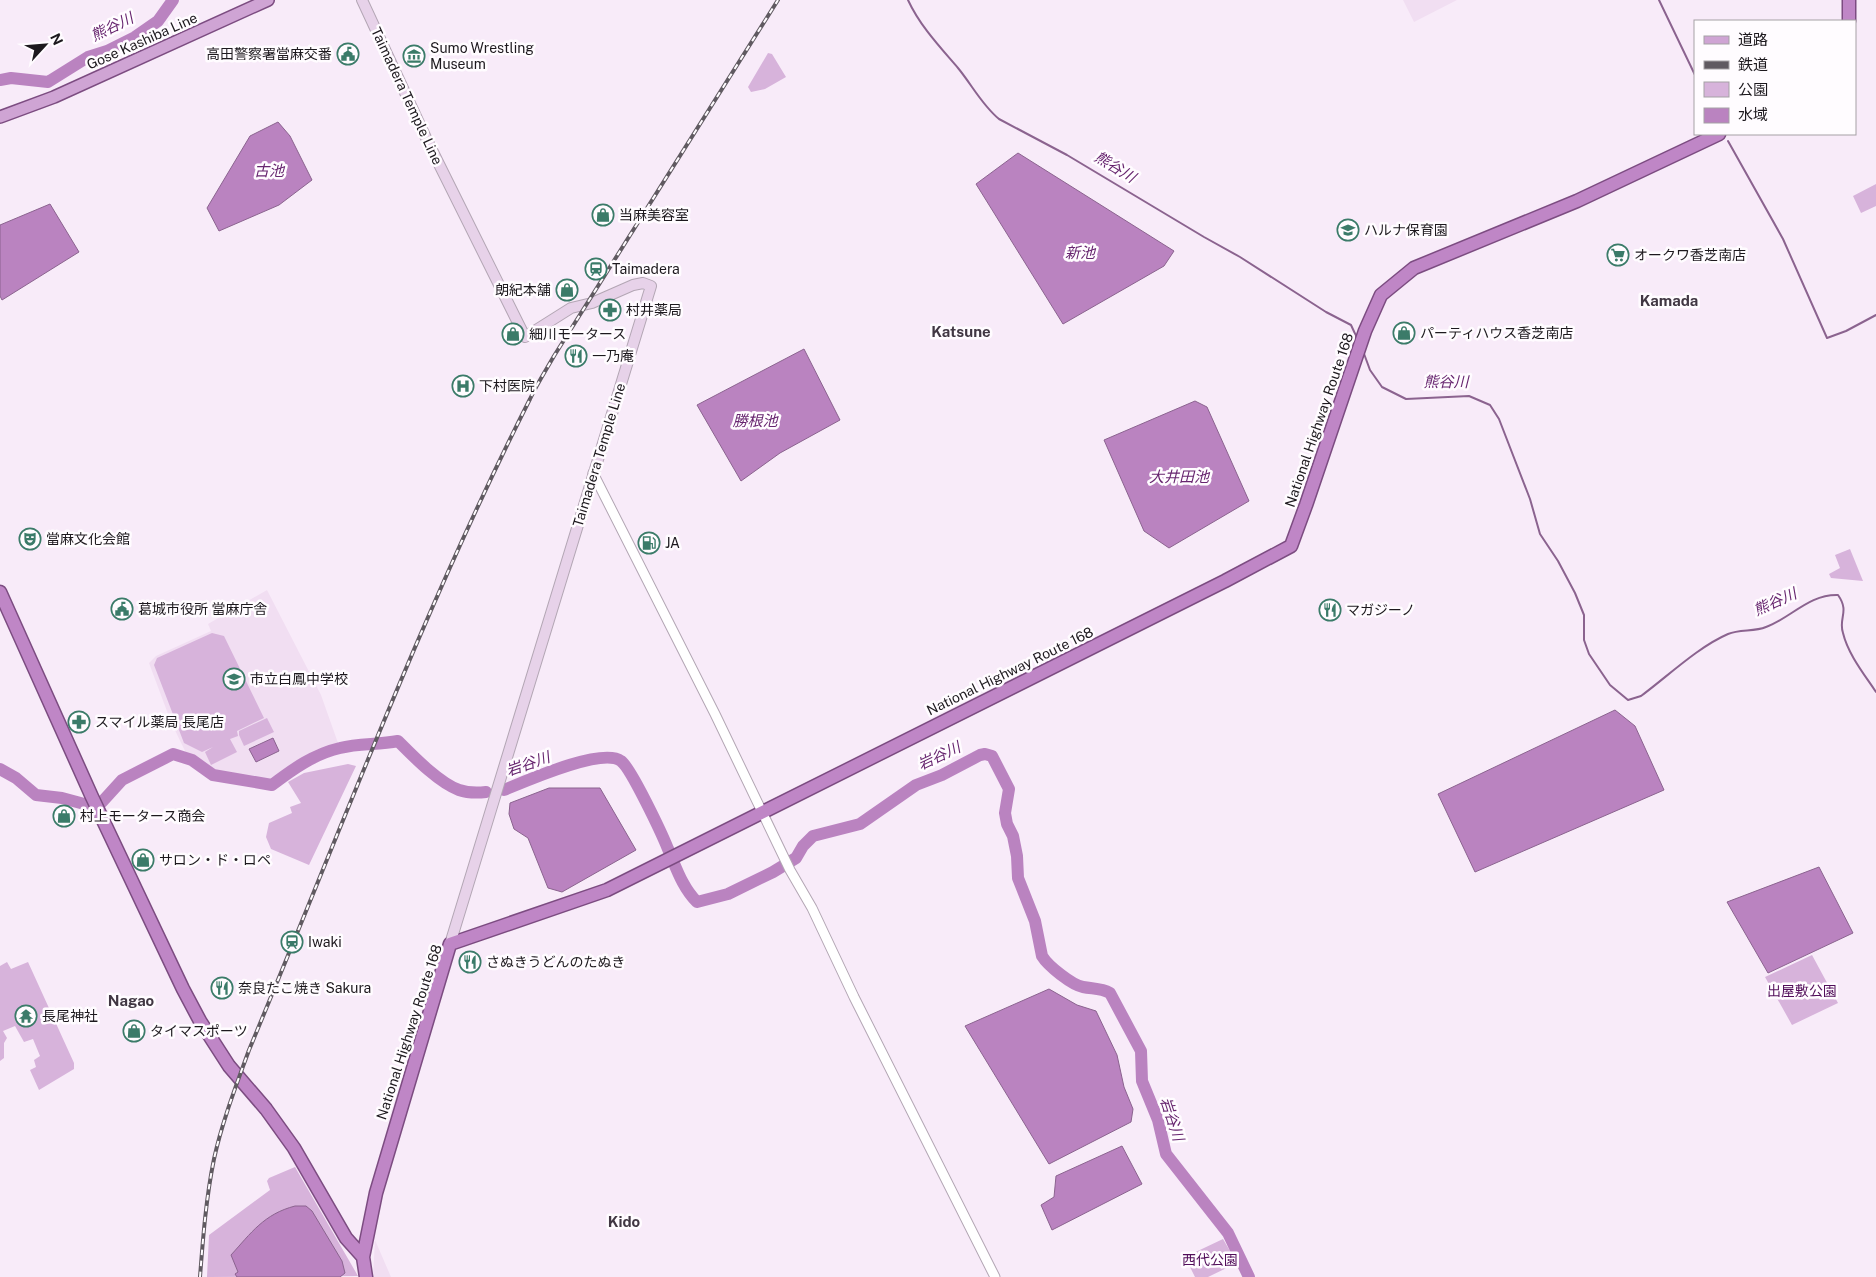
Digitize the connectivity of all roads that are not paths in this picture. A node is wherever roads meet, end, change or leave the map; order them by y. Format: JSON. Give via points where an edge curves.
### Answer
{"nodes":[{"id":1,"x":268,"y":0,"type":"edge"},
{"id":2,"x":362,"y":0,"type":"edge"},
{"id":3,"x":1849,"y":0,"type":"edge"},
{"id":4,"x":1849,"y":20,"type":"edge"},
{"id":5,"x":0,"y":117,"type":"edge"},
{"id":6,"x":1717,"y":135,"type":"edge"},
{"id":7,"x":593,"y":473,"type":"junction"},
{"id":8,"x":0,"y":592,"type":"edge"},
{"id":9,"x":762,"y":813,"type":"junction"},
{"id":10,"x":450,"y":944,"type":"junction"},
{"id":11,"x":363,"y":1257,"type":"junction"},
{"id":12,"x":366,"y":1277,"type":"edge"},
{"id":13,"x":995,"y":1277,"type":"edge"}],
"edges":[{"from":1,"to":5,"type":"main road","name":"Gose Kashiba Line","via":[[54,97]]},
{"from":2,"to":7,"type":"main road","name":"Taimadera Temple Line","via":[[431,149],[525,337],[570,308],[592,303],[633,285],[643,283],[651,286]]},
{"from":3,"to":4,"type":"highway"},
{"from":6,"to":9,"type":"highway","name":"National Highway Route 168","via":[[1577,201],[1414,268],[1381,295],[1365,331],[1290,546]]},
{"from":7,"to":9,"type":"street"},
{"from":7,"to":10,"type":"main road","name":"Taimadera Temple Line"},
{"from":8,"to":11,"type":"highway","via":[[92,796],[200,1021],[230,1066],[276,1122],[346,1238]]},
{"from":9,"to":10,"type":"highway","name":"National Highway Route 168","via":[[607,890]]},
{"from":9,"to":13,"type":"street"},
{"from":10,"to":11,"type":"highway","name":"National Highway Route 168","via":[[376,1193]]},
{"from":11,"to":12,"type":"highway"}]}
